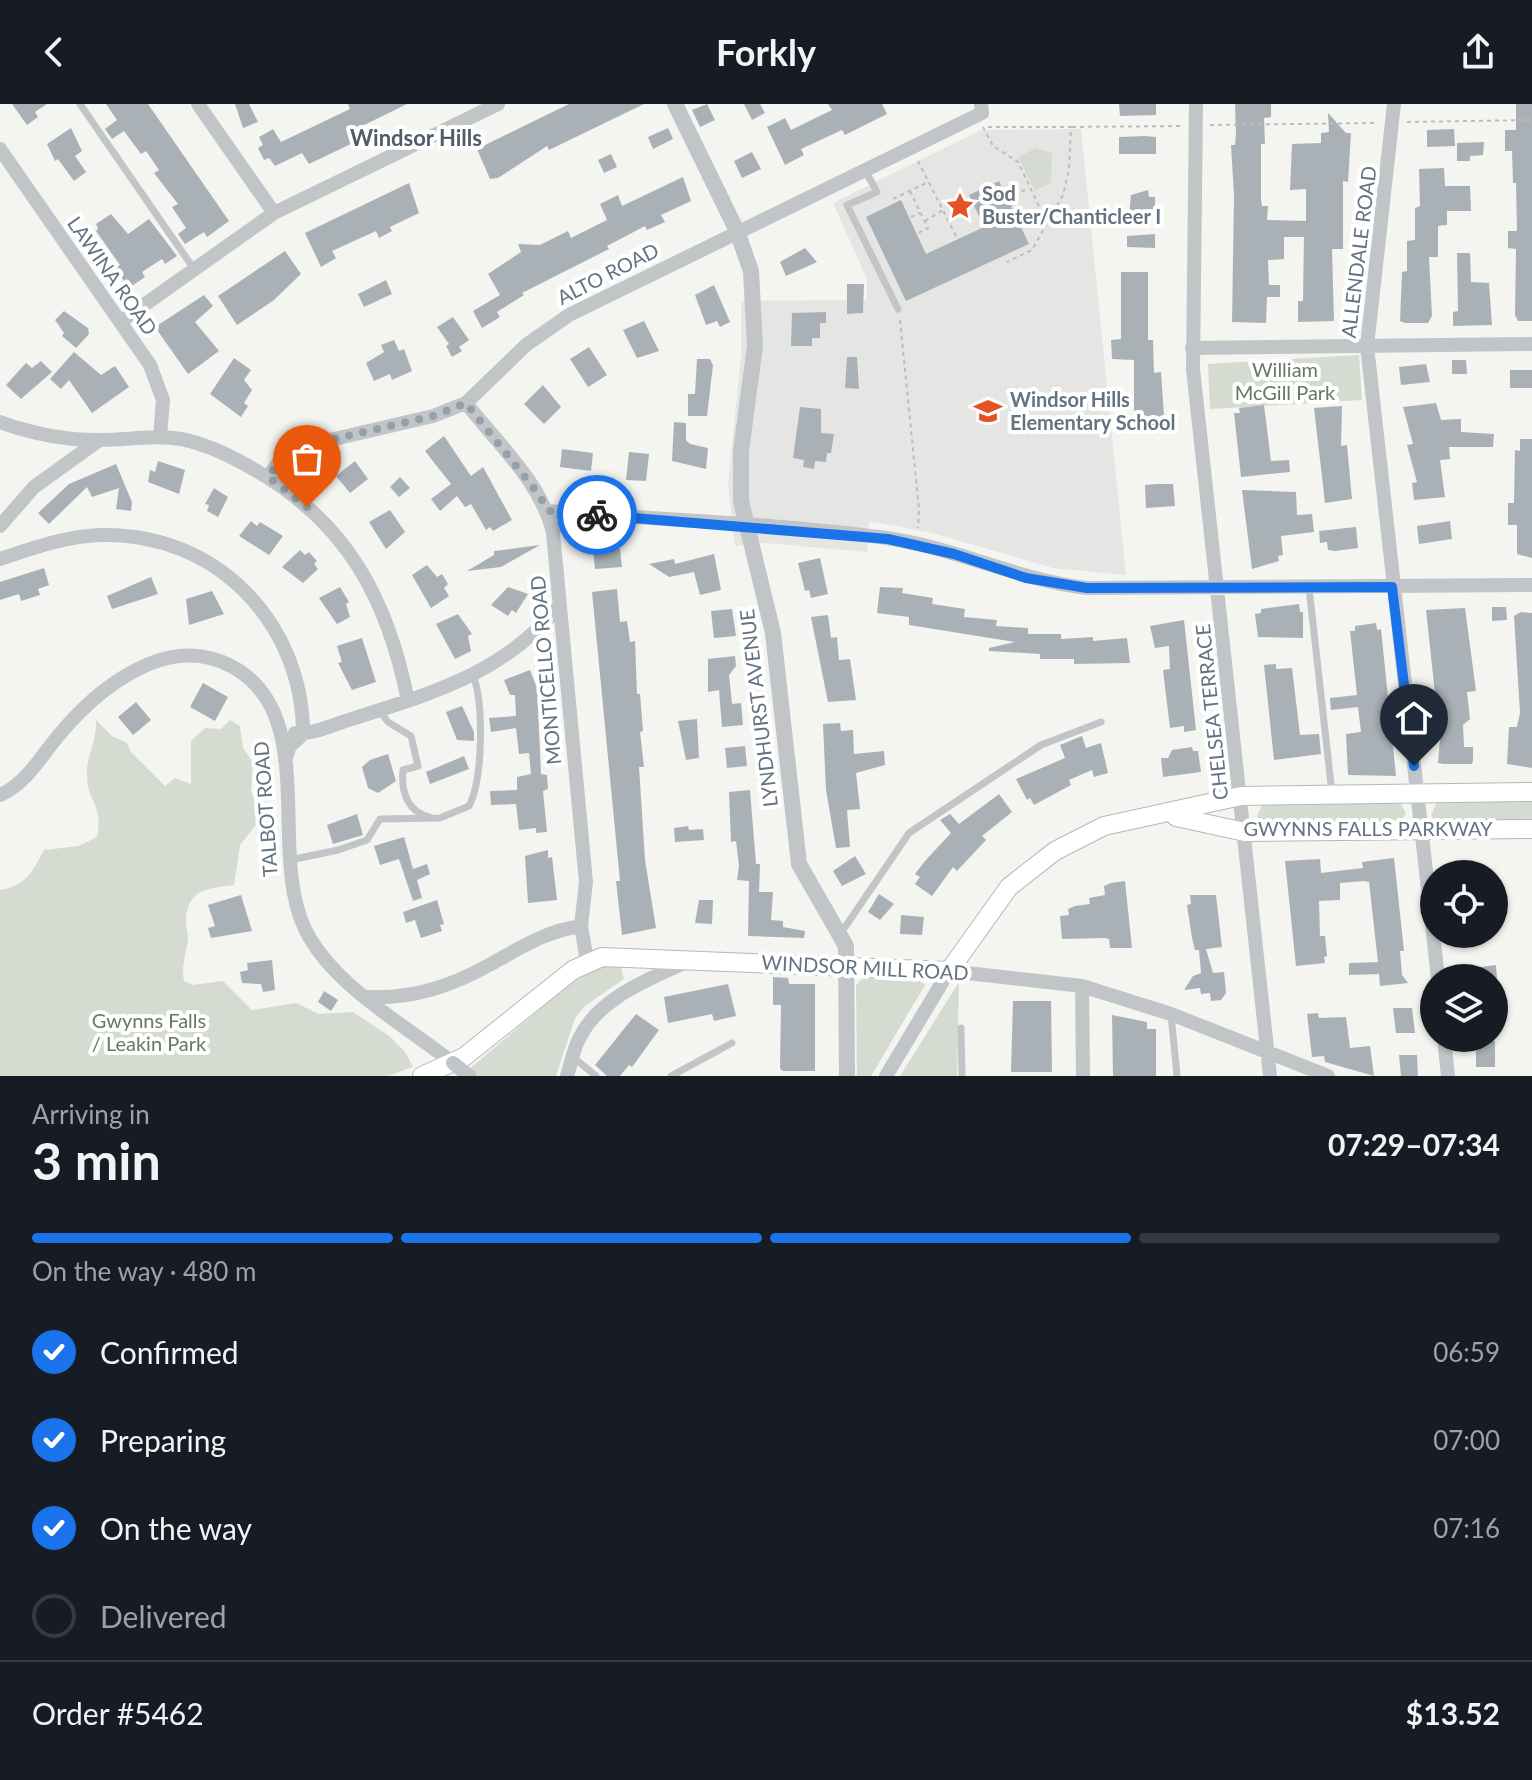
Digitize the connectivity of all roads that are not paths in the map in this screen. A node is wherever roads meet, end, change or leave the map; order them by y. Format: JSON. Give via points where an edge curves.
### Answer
{"nodes":[{"id":1,"x":80,"y":104,"type":"edge"},
{"id":2,"x":198,"y":104,"type":"edge"},
{"id":3,"x":498,"y":104,"type":"edge"},
{"id":4,"x":675,"y":104,"type":"edge"},
{"id":5,"x":1196,"y":104,"type":"edge"},
{"id":6,"x":1394,"y":104,"type":"edge"},
{"id":7,"x":982,"y":108,"type":"edge"},
{"id":8,"x":0,"y":149,"type":"edge"},
{"id":9,"x":865,"y":170,"type":"junction"},
{"id":10,"x":274,"y":213,"type":"junction"},
{"id":11,"x":737,"y":231,"type":"junction"},
{"id":12,"x":194,"y":269,"type":"junction"},
{"id":13,"x":898,"y":309,"type":"road end"},
{"id":14,"x":120,"y":322,"type":"junction"},
{"id":15,"x":1532,"y":344,"type":"edge"},
{"id":16,"x":1367,"y":346,"type":"junction"},
{"id":17,"x":1192,"y":348,"type":"junction"},
{"id":18,"x":466,"y":403,"type":"junction"},
{"id":19,"x":0,"y":422,"type":"edge"},
{"id":20,"x":160,"y":437,"type":"junction"},
{"id":21,"x":98,"y":441,"type":"junction"},
{"id":22,"x":268,"y":477,"type":"junction"},
{"id":23,"x":549,"y":511,"type":"junction"},
{"id":24,"x":0,"y":526,"type":"edge"},
{"id":25,"x":745,"y":526,"type":"junction"},
{"id":26,"x":0,"y":559,"type":"edge"},
{"id":27,"x":1532,"y":585,"type":"edge"},
{"id":28,"x":1392,"y":587,"type":"junction"},
{"id":29,"x":1309,"y":588,"type":"junction"},
{"id":30,"x":1218,"y":589,"type":"junction"},
{"id":31,"x":559,"y":606,"type":"junction"},
{"id":32,"x":473,"y":675,"type":"junction"},
{"id":33,"x":408,"y":701,"type":"junction"},
{"id":34,"x":379,"y":710,"type":"junction"},
{"id":35,"x":1101,"y":722,"type":"dead end"},
{"id":36,"x":281,"y":728,"type":"junction"},
{"id":37,"x":303,"y":734,"type":"junction"},
{"id":38,"x":285,"y":760,"type":"junction"},
{"id":39,"x":1532,"y":792,"type":"edge"},
{"id":40,"x":1417,"y":794,"type":"junction"},
{"id":41,"x":0,"y":795,"type":"edge"},
{"id":42,"x":1333,"y":795,"type":"junction"},
{"id":43,"x":1241,"y":796,"type":"junction"},
{"id":44,"x":1157,"y":815,"type":"junction"},
{"id":45,"x":437,"y":819,"type":"junction"},
{"id":46,"x":1532,"y":829,"type":"edge"},
{"id":47,"x":1421,"y":831,"type":"junction"},
{"id":48,"x":1245,"y":832,"type":"junction"},
{"id":49,"x":288,"y":860,"type":"junction"},
{"id":50,"x":581,"y":926,"type":"junction"},
{"id":51,"x":840,"y":935,"type":"junction"},
{"id":52,"x":690,"y":960,"type":"junction"},
{"id":53,"x":587,"y":961,"type":"junction"},
{"id":54,"x":1436,"y":964,"type":"edge"},
{"id":55,"x":847,"y":966,"type":"junction"},
{"id":56,"x":949,"y":971,"type":"junction"},
{"id":57,"x":1082,"y":986,"type":"junction"},
{"id":58,"x":368,"y":997,"type":"junction"},
{"id":59,"x":1171,"y":1014,"type":"junction"},
{"id":60,"x":961,"y":1028,"type":"dead end"},
{"id":61,"x":732,"y":1043,"type":"dead end"},
{"id":62,"x":1268,"y":1052,"type":"junction"},
{"id":63,"x":1445,"y":1052,"type":"edge"},
{"id":64,"x":573,"y":1057,"type":"junction"},
{"id":65,"x":684,"y":1073,"type":"edge"},
{"id":66,"x":422,"y":1076,"type":"edge"},
{"id":67,"x":469,"y":1076,"type":"edge"},
{"id":68,"x":567,"y":1076,"type":"edge"},
{"id":69,"x":596,"y":1076,"type":"edge"},
{"id":70,"x":671,"y":1076,"type":"edge"},
{"id":71,"x":847,"y":1076,"type":"edge"},
{"id":72,"x":886,"y":1076,"type":"edge"},
{"id":73,"x":962,"y":1076,"type":"edge"},
{"id":74,"x":1083,"y":1076,"type":"edge"},
{"id":75,"x":1177,"y":1076,"type":"edge"},
{"id":76,"x":1270,"y":1076,"type":"edge"},
{"id":77,"x":1328,"y":1076,"type":"edge"},
{"id":78,"x":1448,"y":1076,"type":"edge"}],
"edges":[{"from":1,"to":12,"type":"lane"},
{"from":2,"to":10,"type":"street"},
{"from":3,"to":10,"type":"street"},
{"from":4,"to":11,"type":"street","name":"LYNDHURST AVENUE"},
{"from":5,"to":17,"type":"street","name":"CHELSEA TERRACE"},
{"from":6,"to":16,"type":"street","name":"ALLENDALE ROAD"},
{"from":7,"to":9,"type":"street","name":"ALTO ROAD"},
{"from":8,"to":14,"type":"street","name":"LAWINA ROAD"},
{"from":9,"to":11,"type":"street","name":"ALTO ROAD"},
{"from":9,"to":13,"type":"lane","via":[[877,192],[847,205]]},
{"from":10,"to":12,"type":"street"},
{"from":11,"to":18,"type":"street","name":"ALTO ROAD","via":[[542,332]]},
{"from":11,"to":25,"type":"street","name":"LYNDHURST AVENUE","via":[[755,294],[755,346],[740,478]]},
{"from":12,"to":14,"type":"street"},
{"from":14,"to":20,"type":"street","name":"LAWINA ROAD","via":[[158,379],[163,400]]},
{"from":15,"to":16,"type":"street"},
{"from":16,"to":17,"type":"street"},
{"from":16,"to":28,"type":"street","name":"ALLENDALE ROAD"},
{"from":17,"to":30,"type":"street","name":"CHELSEA TERRACE"},
{"from":18,"to":22,"type":"street","name":"ALTO ROAD","via":[[433,416],[304,446],[280,460]]},
{"from":18,"to":23,"type":"street","name":"MONTICELLO ROAD"},
{"from":19,"to":21,"type":"street"},
{"from":20,"to":21,"type":"street"},
{"from":20,"to":22,"type":"street","via":[[208,448]]},
{"from":21,"to":24,"type":"street","via":[[34,487]]},
{"from":22,"to":33,"type":"street","via":[[320,518],[364,574],[393,636]]},
{"from":23,"to":25,"type":"street"},
{"from":23,"to":31,"type":"street","name":"MONTICELLO ROAD"},
{"from":25,"to":30,"type":"street","via":[[888,539],[1053,584]]},
{"from":25,"to":51,"type":"street","name":"LYNDHURST AVENUE","via":[[771,619],[799,864]]},
{"from":26,"to":37,"type":"street","via":[[102,535],[158,542],[210,563],[250,595],[276,630],[299,684]]},
{"from":27,"to":28,"type":"street"},
{"from":28,"to":29,"type":"street"},
{"from":28,"to":40,"type":"street","name":"ALLENDALE ROAD"},
{"from":29,"to":30,"type":"street"},
{"from":29,"to":42,"type":"lane"},
{"from":30,"to":43,"type":"street","name":"CHELSEA TERRACE"},
{"from":31,"to":32,"type":"street","via":[[502,660]]},
{"from":31,"to":50,"type":"street","name":"MONTICELLO ROAD","via":[[586,882]]},
{"from":32,"to":33,"type":"street"},
{"from":32,"to":45,"type":"lane","via":[[479,708],[474,791],[461,813]]},
{"from":33,"to":34,"type":"street"},
{"from":34,"to":37,"type":"street"},
{"from":34,"to":45,"type":"lane","via":[[413,742],[418,766],[402,773],[408,804],[418,814]]},
{"from":35,"to":51,"type":"lane","via":[[1041,745],[909,833]]},
{"from":36,"to":37,"type":"street"},
{"from":36,"to":38,"type":"street","name":"TALBOT ROAD"},
{"from":36,"to":41,"type":"street","name":"TALBOT ROAD","via":[[256,685],[241,672],[204,656],[167,657],[123,677],[98,696],[18,785]]},
{"from":37,"to":38,"type":"street"},
{"from":38,"to":49,"type":"street","name":"TALBOT ROAD"},
{"from":39,"to":40,"type":"main road","name":"GWYNNS FALLS PARKWAY"},
{"from":40,"to":42,"type":"main road","name":"GWYNNS FALLS PARKWAY"},
{"from":40,"to":47,"type":"street","name":"ALLENDALE ROAD"},
{"from":42,"to":43,"type":"main road","name":"GWYNNS FALLS PARKWAY"},
{"from":43,"to":44,"type":"main road","name":"GWYNNS FALLS PARKWAY"},
{"from":43,"to":48,"type":"street","name":"CHELSEA TERRACE"},
{"from":44,"to":48,"type":"main road","name":"GWYNNS FALLS PARKWAY"},
{"from":44,"to":56,"type":"main road","name":"GWYNNS FALLS PARKWAY","via":[[1104,826],[1033,866],[992,909]]},
{"from":45,"to":49,"type":"lane","via":[[380,819],[367,840]]},
{"from":46,"to":47,"type":"main road","name":"GWYNNS FALLS PARKWAY"},
{"from":47,"to":48,"type":"main road","name":"GWYNNS FALLS PARKWAY"},
{"from":47,"to":54,"type":"street","name":"ALLENDALE ROAD"},
{"from":48,"to":62,"type":"street","name":"CHELSEA TERRACE"},
{"from":49,"to":58,"type":"street","name":"TALBOT ROAD","via":[[297,908],[319,953],[337,975]]},
{"from":50,"to":53,"type":"street","name":"MONTICELLO ROAD"},
{"from":50,"to":58,"type":"street","via":[[547,932],[489,966],[429,992]]},
{"from":51,"to":55,"type":"street","name":"LYNDHURST AVENUE"},
{"from":52,"to":53,"type":"main road","name":"WINDSOR MILL ROAD","via":[[615,956]]},
{"from":52,"to":55,"type":"main road","name":"WINDSOR MILL ROAD"},
{"from":52,"to":64,"type":"street","via":[[605,1008],[579,1039]]},
{"from":53,"to":66,"type":"main road","via":[[486,1043]]},
{"from":55,"to":56,"type":"main road","name":"WINDSOR MILL ROAD"},
{"from":55,"to":71,"type":"street","name":"LYNDHURST AVENUE"},
{"from":56,"to":57,"type":"street","name":"WINDSOR MILL ROAD"},
{"from":56,"to":72,"type":"street","name":"GWYNNS FALLS PARKWAY"},
{"from":57,"to":59,"type":"street","name":"WINDSOR MILL ROAD"},
{"from":57,"to":74,"type":"street"},
{"from":58,"to":67,"type":"street","name":"TALBOT ROAD","bridge":true},
{"from":59,"to":62,"type":"street","name":"WINDSOR MILL ROAD"},
{"from":59,"to":75,"type":"lane"},
{"from":60,"to":73,"type":"lane"},
{"from":61,"to":65,"type":"lane"},
{"from":62,"to":76,"type":"street","name":"CHELSEA TERRACE"},
{"from":62,"to":77,"type":"street","name":"WINDSOR MILL ROAD"},
{"from":63,"to":78,"type":"street"},
{"from":64,"to":68,"type":"street"},
{"from":64,"to":69,"type":"lane"},
{"from":65,"to":70,"type":"lane"}]}
